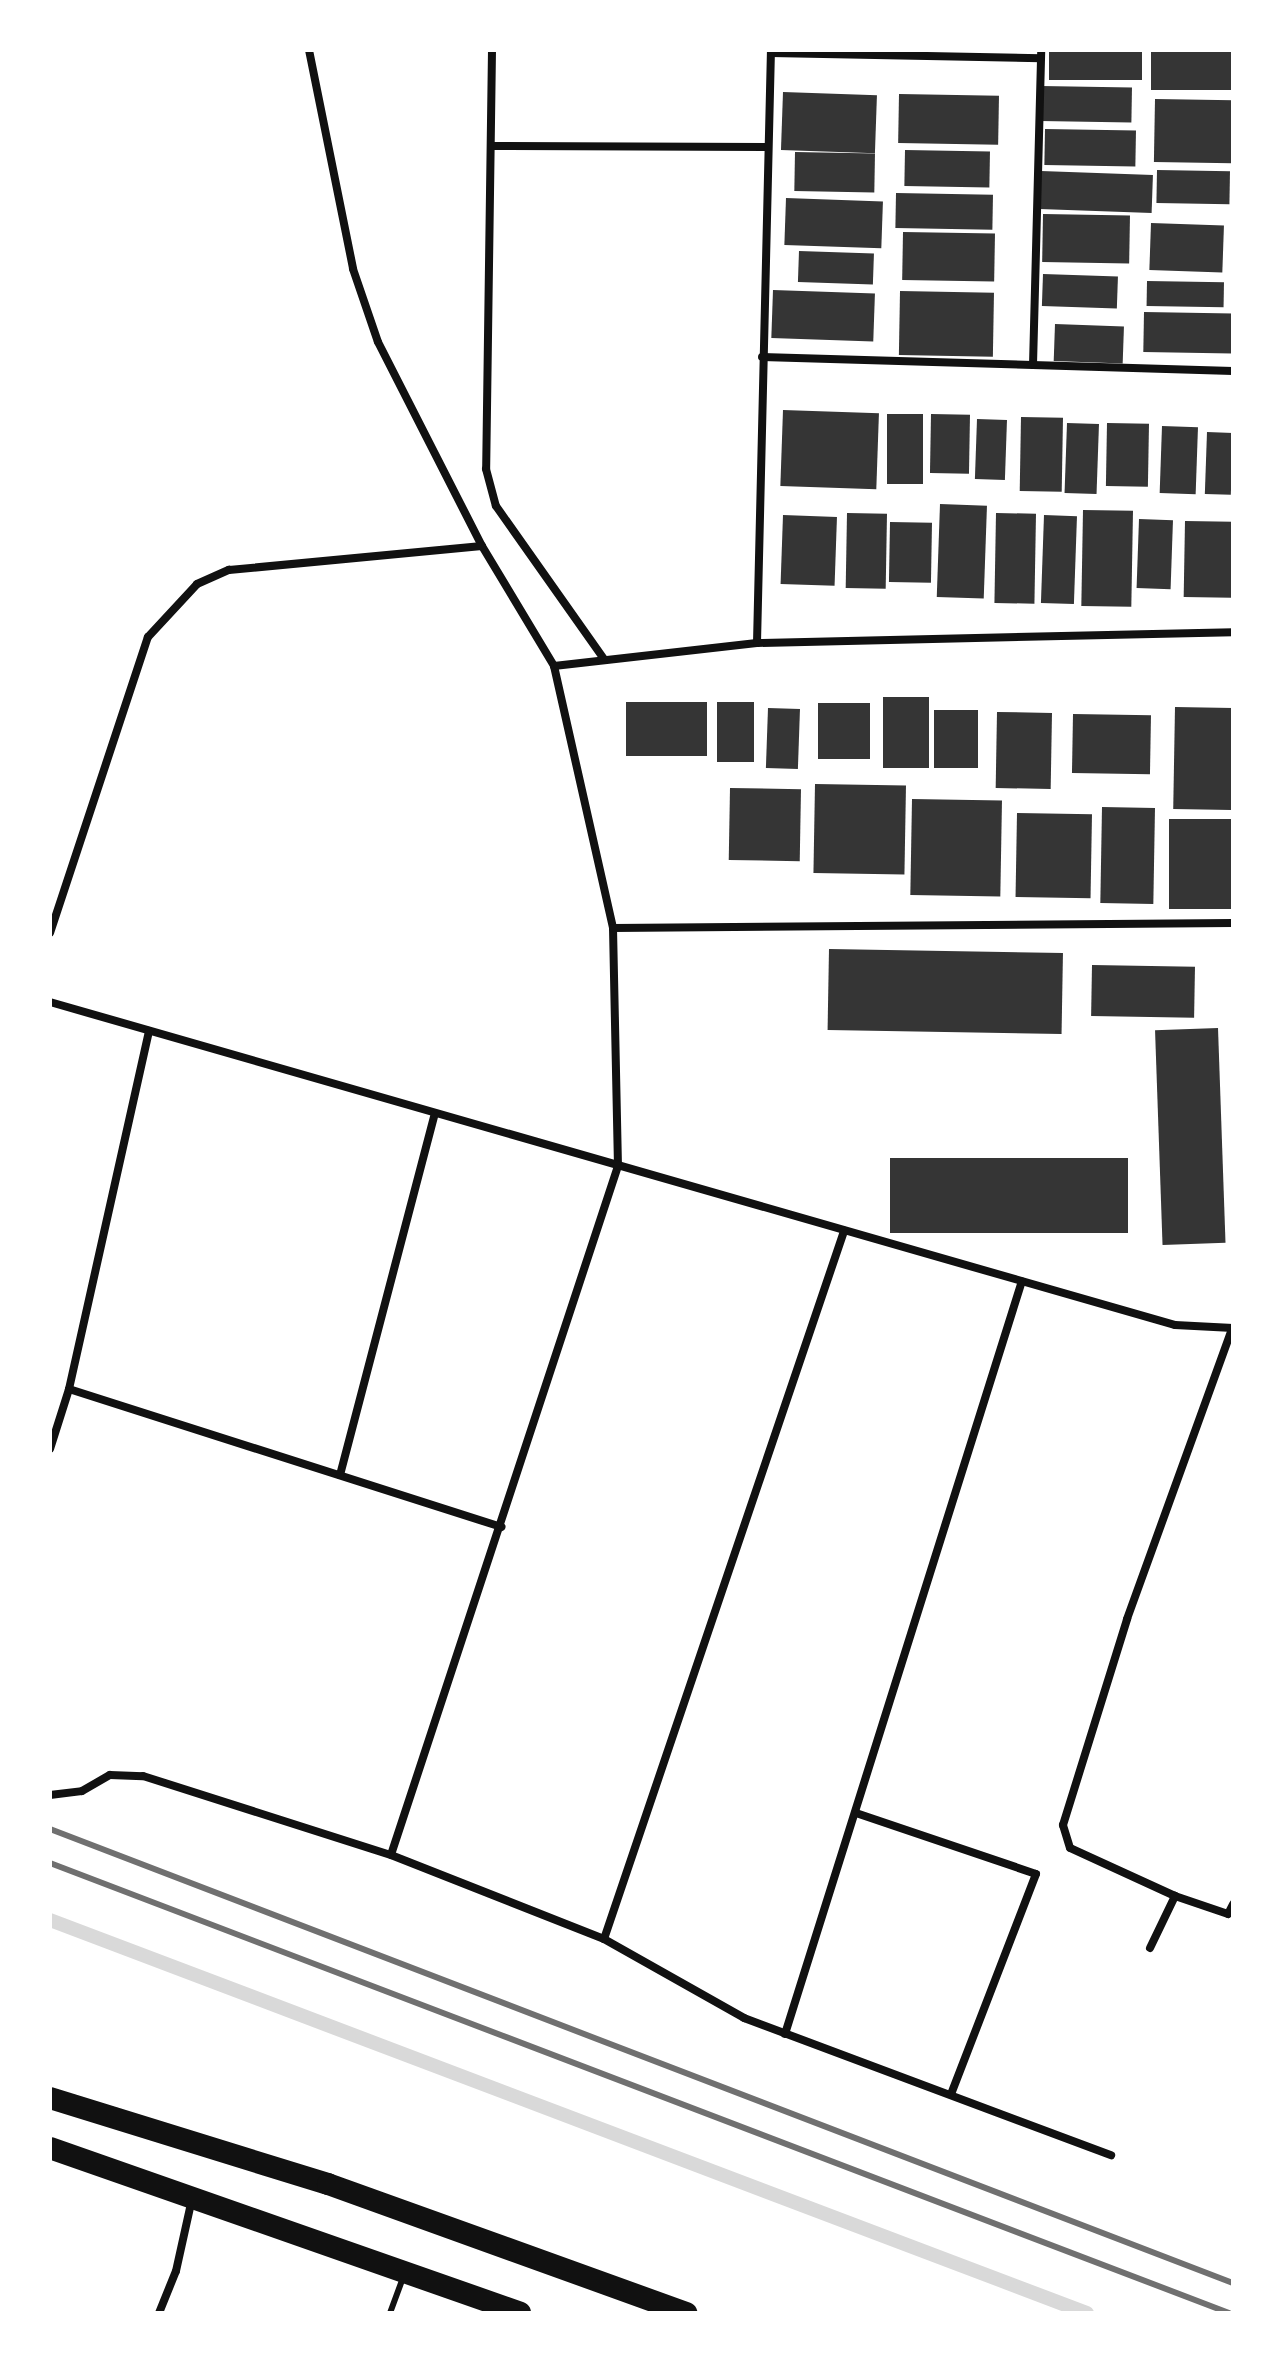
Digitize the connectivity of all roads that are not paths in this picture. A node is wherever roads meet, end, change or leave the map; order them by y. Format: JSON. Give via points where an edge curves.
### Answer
{"nodes":[{"id":1,"x":309,"y":50,"type":"edge"},
{"id":2,"x":492,"y":50,"type":"edge"},
{"id":3,"x":771,"y":52,"type":"edge"},
{"id":4,"x":1041,"y":54,"type":"edge"},
{"id":5,"x":492,"y":146,"type":"junction"},
{"id":6,"x":767,"y":147,"type":"junction"},
{"id":7,"x":762,"y":357,"type":"junction"},
{"id":8,"x":1033,"y":365,"type":"junction"},
{"id":9,"x":1233,"y":371,"type":"edge"},
{"id":10,"x":482,"y":546,"type":"junction"},
{"id":11,"x":1233,"y":632,"type":"edge"},
{"id":12,"x":757,"y":643,"type":"junction"},
{"id":13,"x":604,"y":659,"type":"junction"},
{"id":14,"x":554,"y":666,"type":"junction"},
{"id":15,"x":1233,"y":923,"type":"edge"},
{"id":16,"x":613,"y":928,"type":"junction"},
{"id":17,"x":50,"y":933,"type":"edge"},
{"id":18,"x":50,"y":1002,"type":"edge"},
{"id":19,"x":149,"y":1031,"type":"junction"},
{"id":20,"x":435,"y":1114,"type":"junction"},
{"id":21,"x":618,"y":1166,"type":"junction"},
{"id":22,"x":844,"y":1231,"type":"junction"},
{"id":23,"x":1022,"y":1281,"type":"junction"},
{"id":24,"x":1232,"y":1329,"type":"edge"},
{"id":25,"x":69,"y":1389,"type":"junction"},
{"id":26,"x":50,"y":1449,"type":"edge"},
{"id":27,"x":340,"y":1475,"type":"junction"},
{"id":28,"x":501,"y":1527,"type":"junction"},
{"id":29,"x":50,"y":1795,"type":"edge"},
{"id":30,"x":856,"y":1813,"type":"junction"},
{"id":31,"x":391,"y":1855,"type":"junction"},
{"id":32,"x":1175,"y":1896,"type":"junction"},
{"id":33,"x":1233,"y":1904,"type":"edge"},
{"id":34,"x":604,"y":1939,"type":"junction"},
{"id":35,"x":1150,"y":1948,"type":"dead end"},
{"id":36,"x":785,"y":2034,"type":"junction"},
{"id":37,"x":952,"y":2092,"type":"junction"},
{"id":38,"x":50,"y":2098,"type":"edge"},
{"id":39,"x":50,"y":2148,"type":"edge"},
{"id":40,"x":1111,"y":2155,"type":"dead end"},
{"id":41,"x":193,"y":2197,"type":"junction"},
{"id":42,"x":406,"y":2272,"type":"junction"},
{"id":43,"x":159,"y":2313,"type":"edge"},
{"id":44,"x":390,"y":2313,"type":"edge"},
{"id":45,"x":520,"y":2313,"type":"edge"},
{"id":46,"x":687,"y":2313,"type":"edge"}],
"edges":[{"from":1,"to":10,"type":"street","via":[[353,269],[373,328]]},
{"from":2,"to":5,"type":"street"},
{"from":3,"to":4,"type":"street"},
{"from":3,"to":6,"type":"street"},
{"from":4,"to":8,"type":"street"},
{"from":5,"to":6,"type":"street"},
{"from":5,"to":13,"type":"street","via":[[486,469],[496,506]]},
{"from":6,"to":7,"type":"street"},
{"from":7,"to":8,"type":"street"},
{"from":7,"to":12,"type":"street"},
{"from":8,"to":9,"type":"street"},
{"from":10,"to":14,"type":"street"},
{"from":10,"to":17,"type":"street","via":[[229,570],[197,584],[148,637]]},
{"from":11,"to":12,"type":"street"},
{"from":12,"to":13,"type":"street"},
{"from":13,"to":14,"type":"street"},
{"from":14,"to":16,"type":"street"},
{"from":15,"to":16,"type":"street"},
{"from":16,"to":21,"type":"street"},
{"from":18,"to":19,"type":"street"},
{"from":19,"to":20,"type":"street"},
{"from":19,"to":25,"type":"street"},
{"from":20,"to":21,"type":"street"},
{"from":20,"to":27,"type":"street"},
{"from":21,"to":22,"type":"street"},
{"from":21,"to":28,"type":"street"},
{"from":22,"to":23,"type":"street"},
{"from":22,"to":34,"type":"street"},
{"from":23,"to":24,"type":"street","via":[[1175,1325]]},
{"from":23,"to":30,"type":"street"},
{"from":24,"to":32,"type":"street","via":[[1127,1619],[1063,1825],[1070,1848]]},
{"from":25,"to":26,"type":"street"},
{"from":25,"to":27,"type":"street"},
{"from":27,"to":28,"type":"street"},
{"from":28,"to":31,"type":"street"},
{"from":29,"to":31,"type":"street","via":[[82,1791],[110,1775],[143,1776]]},
{"from":30,"to":36,"type":"street"},
{"from":30,"to":37,"type":"street","via":[[1036,1874]]},
{"from":31,"to":34,"type":"street"},
{"from":32,"to":33,"type":"street","via":[[1228,1914]]},
{"from":32,"to":35,"type":"street"},
{"from":34,"to":36,"type":"street","via":[[726,2008]]},
{"from":36,"to":37,"type":"street"},
{"from":37,"to":40,"type":"street"},
{"from":38,"to":46,"type":"highway","via":[[328,2184]]},
{"from":39,"to":41,"type":"highway"},
{"from":41,"to":42,"type":"highway"},
{"from":41,"to":43,"type":"street","via":[[176,2271]]},
{"from":42,"to":44,"type":"lane"},
{"from":42,"to":45,"type":"highway"}]}
